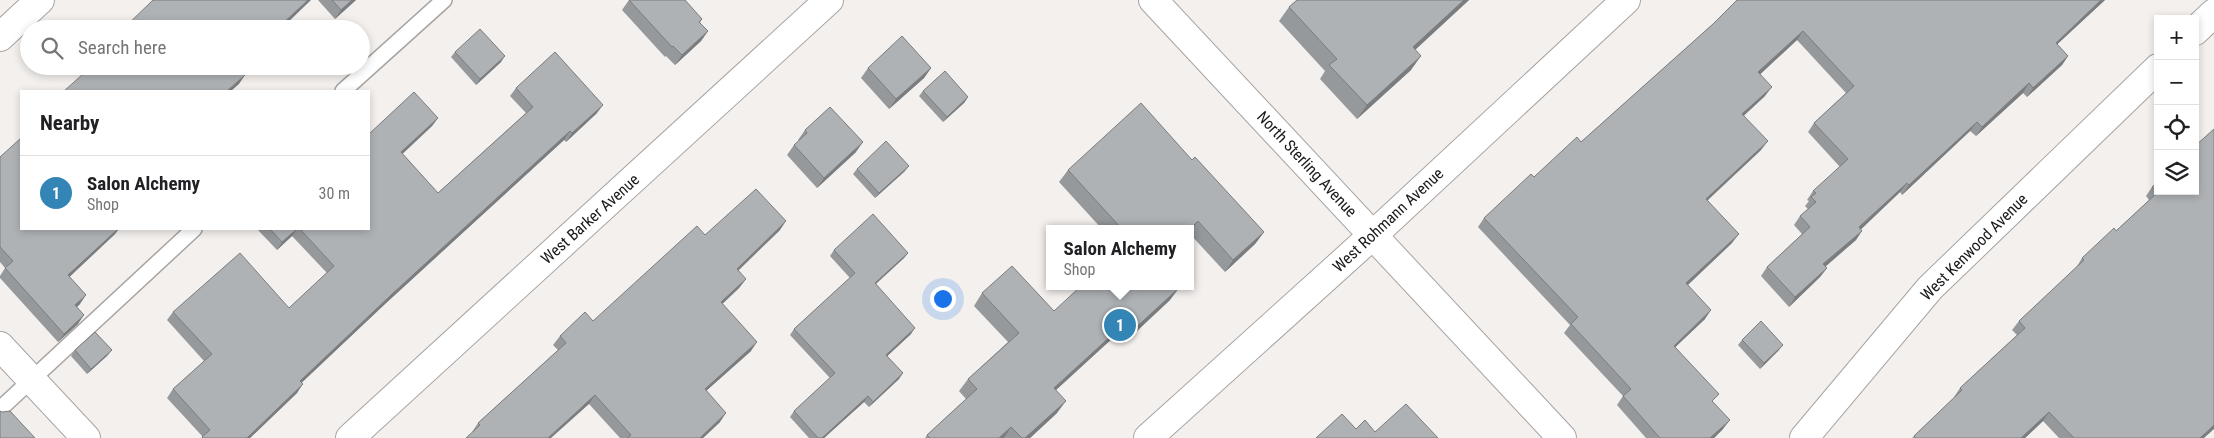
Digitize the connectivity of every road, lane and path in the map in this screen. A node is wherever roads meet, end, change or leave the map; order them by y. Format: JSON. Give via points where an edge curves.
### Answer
{"nodes":[{"id":1,"x":40,"y":0,"type":"edge"},
{"id":2,"x":444,"y":0,"type":"edge"},
{"id":3,"x":829,"y":0,"type":"edge"},
{"id":4,"x":1153,"y":0,"type":"edge"},
{"id":5,"x":1626,"y":0,"type":"edge"},
{"id":6,"x":2214,"y":13,"type":"edge"},
{"id":7,"x":2199,"y":28,"type":"edge"},
{"id":8,"x":0,"y":37,"type":"edge"},
{"id":9,"x":370,"y":67,"type":"edge"},
{"id":10,"x":2154,"y":72,"type":"edge"},
{"id":11,"x":361,"y":75,"type":"edge"},
{"id":12,"x":344,"y":90,"type":"edge"},
{"id":13,"x":193,"y":230,"type":"edge"},
{"id":14,"x":1373,"y":235,"type":"junction"},
{"id":15,"x":0,"y":346,"type":"edge"},
{"id":16,"x":32,"y":380,"type":"junction"},
{"id":17,"x":0,"y":409,"type":"edge"},
{"id":18,"x":86,"y":438,"type":"edge"},
{"id":19,"x":350,"y":438,"type":"edge"},
{"id":20,"x":1148,"y":438,"type":"edge"},
{"id":21,"x":1562,"y":438,"type":"edge"},
{"id":22,"x":1804,"y":438,"type":"edge"}],
"edges":[{"from":1,"to":8,"type":"street"},
{"from":2,"to":9,"type":"lane"},
{"from":3,"to":19,"type":"street","name":"West Barker Avenue"},
{"from":4,"to":14,"type":"street","name":"North Sterling Avenue"},
{"from":5,"to":14,"type":"street","name":"West Rohmann Avenue"},
{"from":6,"to":7,"type":"street"},
{"from":10,"to":22,"type":"street","name":"West Kenwood Avenue","via":[[1930,288]]},
{"from":11,"to":12,"type":"lane"},
{"from":13,"to":16,"type":"lane"},
{"from":14,"to":20,"type":"street","name":"West Rohmann Avenue"},
{"from":14,"to":21,"type":"street","name":"North Sterling Avenue"},
{"from":15,"to":16,"type":"street"},
{"from":16,"to":17,"type":"lane"},
{"from":16,"to":18,"type":"street"}]}
